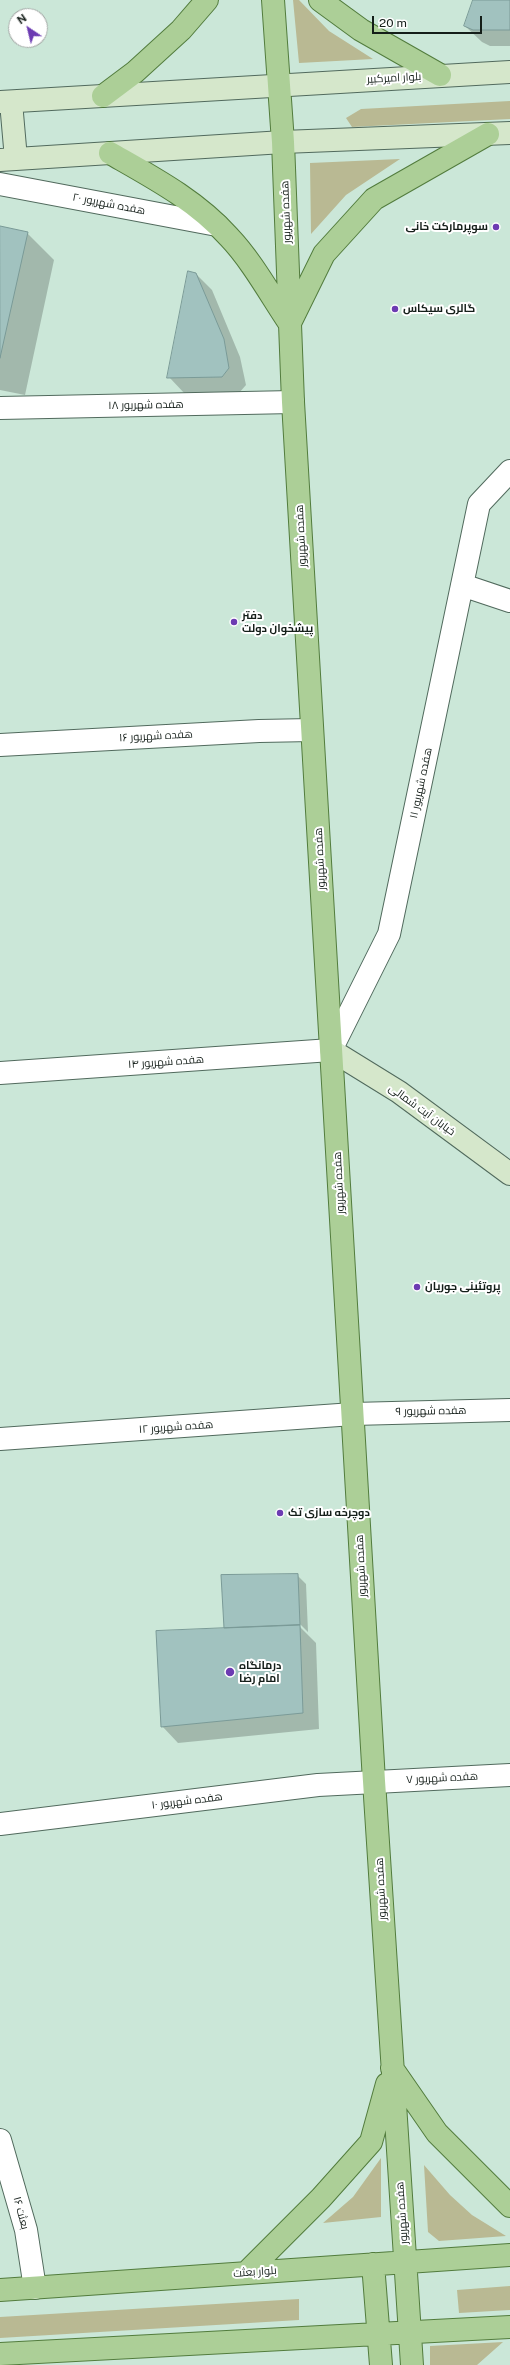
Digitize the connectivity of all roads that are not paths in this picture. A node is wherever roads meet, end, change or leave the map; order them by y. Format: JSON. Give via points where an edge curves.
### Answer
{"nodes":[{"id":1,"x":207,"y":0,"type":"edge"},
{"id":2,"x":273,"y":0,"type":"edge"},
{"id":3,"x":320,"y":0,"type":"edge"},
{"id":4,"x":510,"y":72,"type":"edge"},
{"id":5,"x":440,"y":75,"type":"junction"},
{"id":6,"x":279,"y":85,"type":"junction"},
{"id":7,"x":103,"y":96,"type":"junction"},
{"id":8,"x":6,"y":102,"type":"edge"},
{"id":9,"x":510,"y":133,"type":"edge"},
{"id":10,"x":488,"y":134,"type":"junction"},
{"id":11,"x":283,"y":142,"type":"junction"},
{"id":12,"x":110,"y":153,"type":"junction"},
{"id":13,"x":8,"y":159,"type":"edge"},
{"id":14,"x":0,"y":184,"type":"edge"},
{"id":15,"x":217,"y":225,"type":"junction"},
{"id":16,"x":290,"y":324,"type":"junction"},
{"id":17,"x":293,"y":402,"type":"junction"},
{"id":18,"x":0,"y":408,"type":"edge"},
{"id":19,"x":510,"y":471,"type":"edge"},
{"id":20,"x":462,"y":586,"type":"junction"},
{"id":21,"x":510,"y":601,"type":"edge"},
{"id":22,"x":312,"y":730,"type":"junction"},
{"id":23,"x":0,"y":745,"type":"edge"},
{"id":24,"x":331,"y":1050,"type":"junction"},
{"id":25,"x":0,"y":1074,"type":"edge"},
{"id":26,"x":510,"y":1174,"type":"edge"},
{"id":27,"x":510,"y":1410,"type":"edge"},
{"id":28,"x":352,"y":1414,"type":"junction"},
{"id":29,"x":0,"y":1439,"type":"edge"},
{"id":30,"x":510,"y":1775,"type":"edge"},
{"id":31,"x":374,"y":1782,"type":"junction"},
{"id":32,"x":0,"y":1824,"type":"edge"},
{"id":33,"x":391,"y":2068,"type":"junction"},
{"id":34,"x":0,"y":2140,"type":"edge"},
{"id":35,"x":510,"y":2206,"type":"edge"},
{"id":36,"x":510,"y":2255,"type":"edge"},
{"id":37,"x":405,"y":2261,"type":"junction"},
{"id":38,"x":373,"y":2264,"type":"junction"},
{"id":39,"x":246,"y":2273,"type":"junction"},
{"id":40,"x":35,"y":2288,"type":"junction"},
{"id":41,"x":0,"y":2290,"type":"edge"},
{"id":42,"x":510,"y":2327,"type":"edge"},
{"id":43,"x":411,"y":2332,"type":"junction"},
{"id":44,"x":379,"y":2335,"type":"junction"},
{"id":45,"x":0,"y":2354,"type":"edge"},
{"id":46,"x":32,"y":2359,"type":"edge"},
{"id":47,"x":381,"y":2365,"type":"edge"},
{"id":48,"x":412,"y":2365,"type":"edge"}],
"edges":[{"from":1,"to":7,"type":"main road","via":[[181,30],[135,72]]},
{"from":2,"to":6,"type":"main road","name":"هفده شهریور"},
{"from":3,"to":5,"type":"main road","via":[[361,30]]},
{"from":4,"to":5,"type":"main road","name":"بلوار امیرکبیر"},
{"from":5,"to":6,"type":"main road","name":"بلوار امیرکبیر"},
{"from":6,"to":7,"type":"main road","name":"بلوار امیرکبیر"},
{"from":6,"to":11,"type":"main road","name":"هفده شهریور"},
{"from":7,"to":8,"type":"main road","name":"بلوار امیرکبیر"},
{"from":8,"to":13,"type":"main road"},
{"from":9,"to":10,"type":"main road"},
{"from":10,"to":11,"type":"main road"},
{"from":10,"to":16,"type":"main road","via":[[374,199],[324,254]]},
{"from":11,"to":12,"type":"main road"},
{"from":11,"to":16,"type":"main road","name":"هفده شهریور"},
{"from":12,"to":13,"type":"main road"},
{"from":12,"to":15,"type":"main road","via":[[162,182]]},
{"from":14,"to":15,"type":"street","name":"هفده شهریور ۲۰"},
{"from":15,"to":16,"type":"main road","via":[[230,237]]},
{"from":16,"to":17,"type":"main road","name":"هفده شهریور"},
{"from":17,"to":18,"type":"street","name":"هفده شهریور ۱۸"},
{"from":17,"to":22,"type":"main road","name":"هفده شهریور"},
{"from":19,"to":20,"type":"street","name":"هفده شهریور ۱۱","via":[[478,504]]},
{"from":20,"to":21,"type":"street"},
{"from":20,"to":24,"type":"street","name":"هفده شهریور ۱۱","via":[[389,934]]},
{"from":22,"to":23,"type":"street","name":"هفده شهریور ۱۶","via":[[259,730]]},
{"from":22,"to":24,"type":"main road","name":"هفده شهریور"},
{"from":24,"to":25,"type":"street","name":"هفده شهریور ۱۴"},
{"from":24,"to":26,"type":"main road","name":"خیابان آیت شمالی","via":[[399,1092]]},
{"from":24,"to":28,"type":"main road","name":"هفده شهریور"},
{"from":27,"to":28,"type":"street","name":"هفده شهریور ۹"},
{"from":28,"to":29,"type":"street","name":"هفده شهریور ۱۲"},
{"from":28,"to":31,"type":"main road","name":"هفده شهریور"},
{"from":30,"to":31,"type":"street","name":"هفده شهریور ۷"},
{"from":31,"to":32,"type":"street","name":"هفده شهریور ۱۰","via":[[318,1784]]},
{"from":31,"to":33,"type":"main road","name":"هفده شهریور"},
{"from":33,"to":35,"type":"main road","via":[[437,2133]]},
{"from":33,"to":37,"type":"main road","name":"هفده شهریور"},
{"from":33,"to":39,"type":"main road","via":[[371,2142],[321,2198]]},
{"from":34,"to":40,"type":"street","name":"بعثت ۱۶","via":[[26,2230]]},
{"from":36,"to":37,"type":"main road","name":"بلوار بعثت"},
{"from":37,"to":38,"type":"main road","name":"بلوار بعثت"},
{"from":37,"to":43,"type":"main road","name":"هفده شهریور"},
{"from":38,"to":39,"type":"main road","name":"بلوار بعثت"},
{"from":38,"to":44,"type":"main road"},
{"from":39,"to":40,"type":"main road","name":"بلوار بعثت"},
{"from":40,"to":41,"type":"main road","name":"بلوار بعثت"},
{"from":42,"to":43,"type":"main road"},
{"from":43,"to":44,"type":"main road"},
{"from":43,"to":48,"type":"main road","name":"هفده شهریور"},
{"from":44,"to":46,"type":"main road"},
{"from":44,"to":47,"type":"main road"},
{"from":45,"to":46,"type":"main road"}]}
